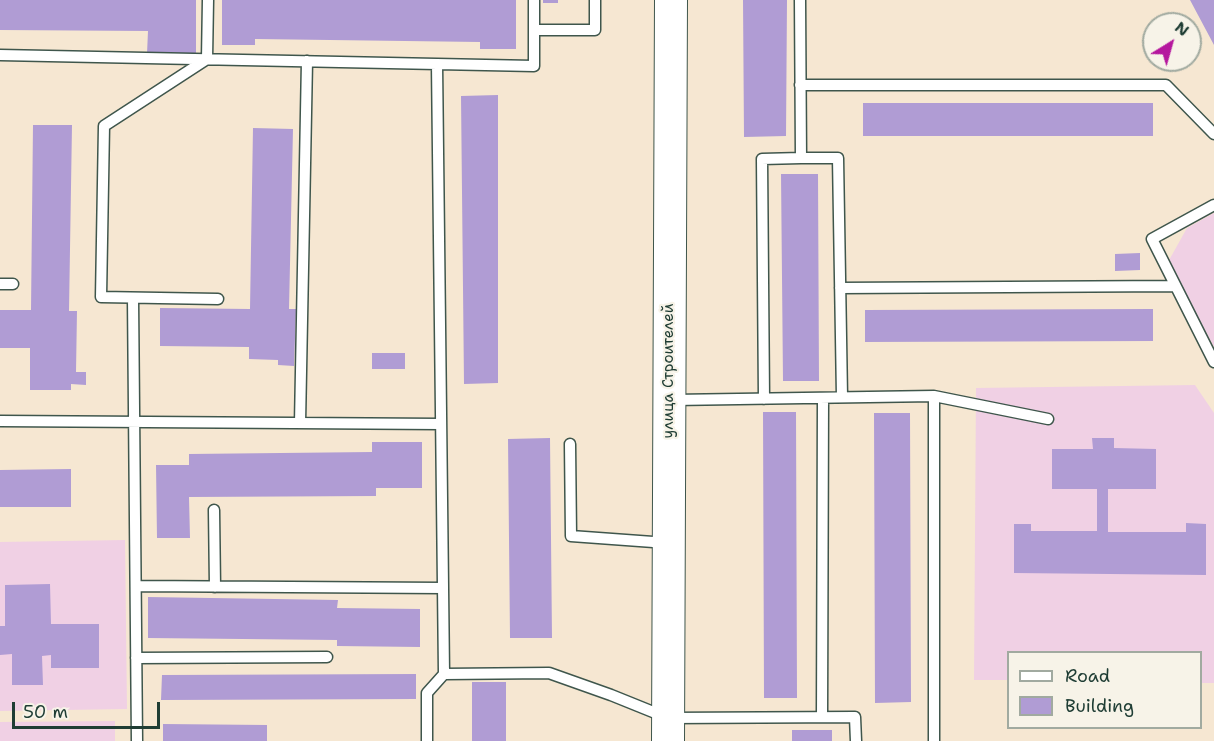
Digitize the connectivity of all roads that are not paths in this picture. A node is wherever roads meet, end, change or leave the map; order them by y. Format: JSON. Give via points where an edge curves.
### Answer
{"nodes":[{"id":1,"x":208,"y":0,"type":"edge"},
{"id":2,"x":534,"y":0,"type":"edge"},
{"id":3,"x":595,"y":0,"type":"edge"},
{"id":4,"x":671,"y":0,"type":"edge"},
{"id":5,"x":800,"y":0,"type":"edge"},
{"id":6,"x":534,"y":30,"type":"junction"},
{"id":7,"x":0,"y":55,"type":"edge"},
{"id":8,"x":207,"y":59,"type":"junction"},
{"id":9,"x":307,"y":61,"type":"junction"},
{"id":10,"x":437,"y":64,"type":"junction"},
{"id":11,"x":800,"y":85,"type":"junction"},
{"id":12,"x":1214,"y":134,"type":"edge"},
{"id":13,"x":801,"y":158,"type":"junction"},
{"id":14,"x":1214,"y":205,"type":"edge"},
{"id":15,"x":0,"y":284,"type":"edge"},
{"id":16,"x":13,"y":284,"type":"dead end"},
{"id":17,"x":1175,"y":286,"type":"junction"},
{"id":18,"x":840,"y":288,"type":"junction"},
{"id":19,"x":133,"y":298,"type":"junction"},
{"id":20,"x":218,"y":299,"type":"dead end"},
{"id":21,"x":1214,"y":362,"type":"edge"},
{"id":22,"x":934,"y":396,"type":"junction"},
{"id":23,"x":842,"y":397,"type":"junction"},
{"id":24,"x":823,"y":398,"type":"junction"},
{"id":25,"x":764,"y":399,"type":"junction"},
{"id":26,"x":669,"y":400,"type":"junction"},
{"id":27,"x":1048,"y":419,"type":"dead end"},
{"id":28,"x":0,"y":421,"type":"edge"},
{"id":29,"x":134,"y":423,"type":"junction"},
{"id":30,"x":300,"y":423,"type":"junction"},
{"id":31,"x":441,"y":424,"type":"junction"},
{"id":32,"x":570,"y":444,"type":"dead end"},
{"id":33,"x":214,"y":510,"type":"dead end"},
{"id":34,"x":669,"y":543,"type":"junction"},
{"id":35,"x":136,"y":586,"type":"junction"},
{"id":36,"x":215,"y":586,"type":"junction"},
{"id":37,"x":443,"y":588,"type":"junction"},
{"id":38,"x":327,"y":657,"type":"dead end"},
{"id":39,"x":136,"y":658,"type":"junction"},
{"id":40,"x":444,"y":674,"type":"junction"},
{"id":41,"x":822,"y":717,"type":"junction"},
{"id":42,"x":668,"y":730,"type":"edge"},
{"id":43,"x":137,"y":741,"type":"edge"},
{"id":44,"x":427,"y":741,"type":"edge"},
{"id":45,"x":856,"y":741,"type":"edge"},
{"id":46,"x":934,"y":741,"type":"edge"}],
"edges":[{"from":1,"to":8,"type":"lane"},
{"from":2,"to":6,"type":"lane"},
{"from":3,"to":6,"type":"lane","via":[[595,30]]},
{"from":4,"to":26,"type":"main road","name":"улица Строителей"},
{"from":5,"to":11,"type":"lane"},
{"from":6,"to":10,"type":"lane","via":[[534,66]]},
{"from":7,"to":8,"type":"lane"},
{"from":8,"to":9,"type":"lane"},
{"from":8,"to":19,"type":"lane","via":[[104,126],[101,297]]},
{"from":9,"to":10,"type":"lane"},
{"from":9,"to":30,"type":"lane"},
{"from":10,"to":31,"type":"lane"},
{"from":11,"to":12,"type":"lane","via":[[1166,85]]},
{"from":11,"to":13,"type":"lane"},
{"from":13,"to":18,"type":"lane","via":[[838,158]]},
{"from":13,"to":25,"type":"lane","via":[[762,159]]},
{"from":14,"to":17,"type":"lane","via":[[1152,239]]},
{"from":15,"to":16,"type":"lane"},
{"from":17,"to":18,"type":"lane"},
{"from":17,"to":21,"type":"lane"},
{"from":18,"to":23,"type":"lane"},
{"from":19,"to":20,"type":"lane"},
{"from":19,"to":29,"type":"lane"},
{"from":22,"to":23,"type":"lane"},
{"from":22,"to":27,"type":"lane"},
{"from":22,"to":46,"type":"lane"},
{"from":23,"to":24,"type":"lane"},
{"from":24,"to":25,"type":"lane"},
{"from":24,"to":41,"type":"lane"},
{"from":25,"to":26,"type":"lane"},
{"from":26,"to":34,"type":"main road","name":"улица Строителей"},
{"from":28,"to":29,"type":"lane"},
{"from":29,"to":30,"type":"lane"},
{"from":29,"to":35,"type":"lane"},
{"from":30,"to":31,"type":"lane"},
{"from":31,"to":37,"type":"lane"},
{"from":32,"to":34,"type":"lane","via":[[570,536]]},
{"from":33,"to":36,"type":"lane"},
{"from":34,"to":42,"type":"main road","name":"улица Строителей"},
{"from":35,"to":36,"type":"lane"},
{"from":35,"to":39,"type":"lane"},
{"from":36,"to":37,"type":"lane"},
{"from":37,"to":40,"type":"lane"},
{"from":38,"to":39,"type":"lane"},
{"from":39,"to":43,"type":"lane"},
{"from":40,"to":42,"type":"lane","via":[[549,673],[611,695]]},
{"from":40,"to":44,"type":"lane","via":[[427,693]]},
{"from":41,"to":42,"type":"lane"},
{"from":41,"to":45,"type":"lane","via":[[855,717]]}]}
